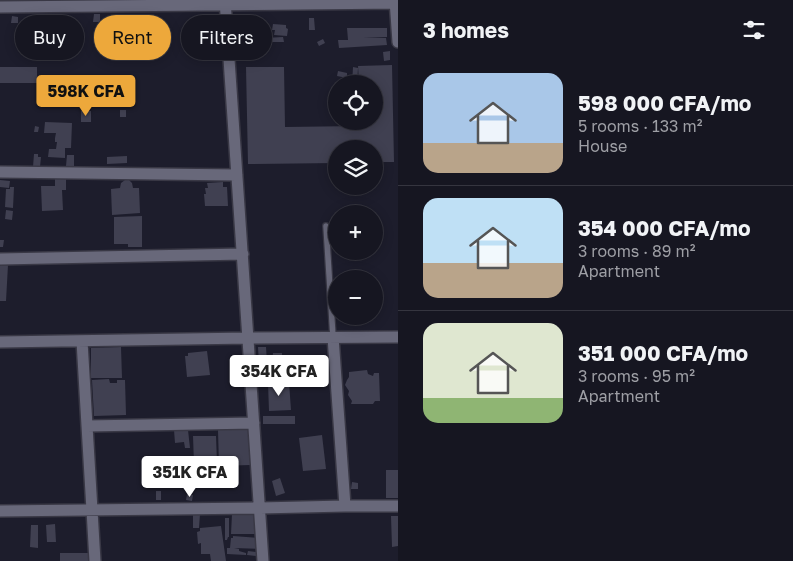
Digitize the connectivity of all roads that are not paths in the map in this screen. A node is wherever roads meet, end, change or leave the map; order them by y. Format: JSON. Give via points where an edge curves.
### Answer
{"nodes":[{"id":1,"x":226,"y":2,"type":"edge"},
{"id":2,"x":396,"y":2,"type":"edge"},
{"id":3,"x":0,"y":7,"type":"edge"},
{"id":4,"x":398,"y":42,"type":"edge"},
{"id":5,"x":0,"y":172,"type":"edge"},
{"id":6,"x":237,"y":175,"type":"junction"},
{"id":7,"x":326,"y":226,"type":"dead end"},
{"id":8,"x":243,"y":254,"type":"junction"},
{"id":9,"x":0,"y":259,"type":"edge"},
{"id":10,"x":333,"y":337,"type":"junction"},
{"id":11,"x":398,"y":337,"type":"edge"},
{"id":12,"x":248,"y":338,"type":"junction"},
{"id":13,"x":82,"y":341,"type":"junction"},
{"id":14,"x":0,"y":342,"type":"edge"},
{"id":15,"x":254,"y":423,"type":"junction"},
{"id":16,"x":87,"y":426,"type":"junction"},
{"id":17,"x":345,"y":506,"type":"junction"},
{"id":18,"x":398,"y":506,"type":"edge"},
{"id":19,"x":260,"y":508,"type":"junction"},
{"id":20,"x":0,"y":510,"type":"edge"},
{"id":21,"x":92,"y":510,"type":"junction"},
{"id":22,"x":95,"y":561,"type":"edge"},
{"id":23,"x":263,"y":561,"type":"edge"}],
"edges":[{"from":1,"to":2,"type":"street"},
{"from":1,"to":3,"type":"street"},
{"from":1,"to":6,"type":"street"},
{"from":2,"to":4,"type":"street"},
{"from":5,"to":6,"type":"street"},
{"from":6,"to":8,"type":"street"},
{"from":7,"to":10,"type":"lane"},
{"from":8,"to":9,"type":"street"},
{"from":8,"to":12,"type":"street"},
{"from":10,"to":11,"type":"street"},
{"from":10,"to":12,"type":"street"},
{"from":10,"to":17,"type":"street"},
{"from":12,"to":13,"type":"street"},
{"from":12,"to":15,"type":"street"},
{"from":13,"to":14,"type":"street"},
{"from":13,"to":16,"type":"street"},
{"from":15,"to":16,"type":"street"},
{"from":15,"to":19,"type":"street"},
{"from":16,"to":21,"type":"street"},
{"from":17,"to":18,"type":"street"},
{"from":17,"to":19,"type":"street"},
{"from":19,"to":21,"type":"street"},
{"from":19,"to":23,"type":"street"},
{"from":20,"to":21,"type":"street"},
{"from":21,"to":22,"type":"street"}]}
